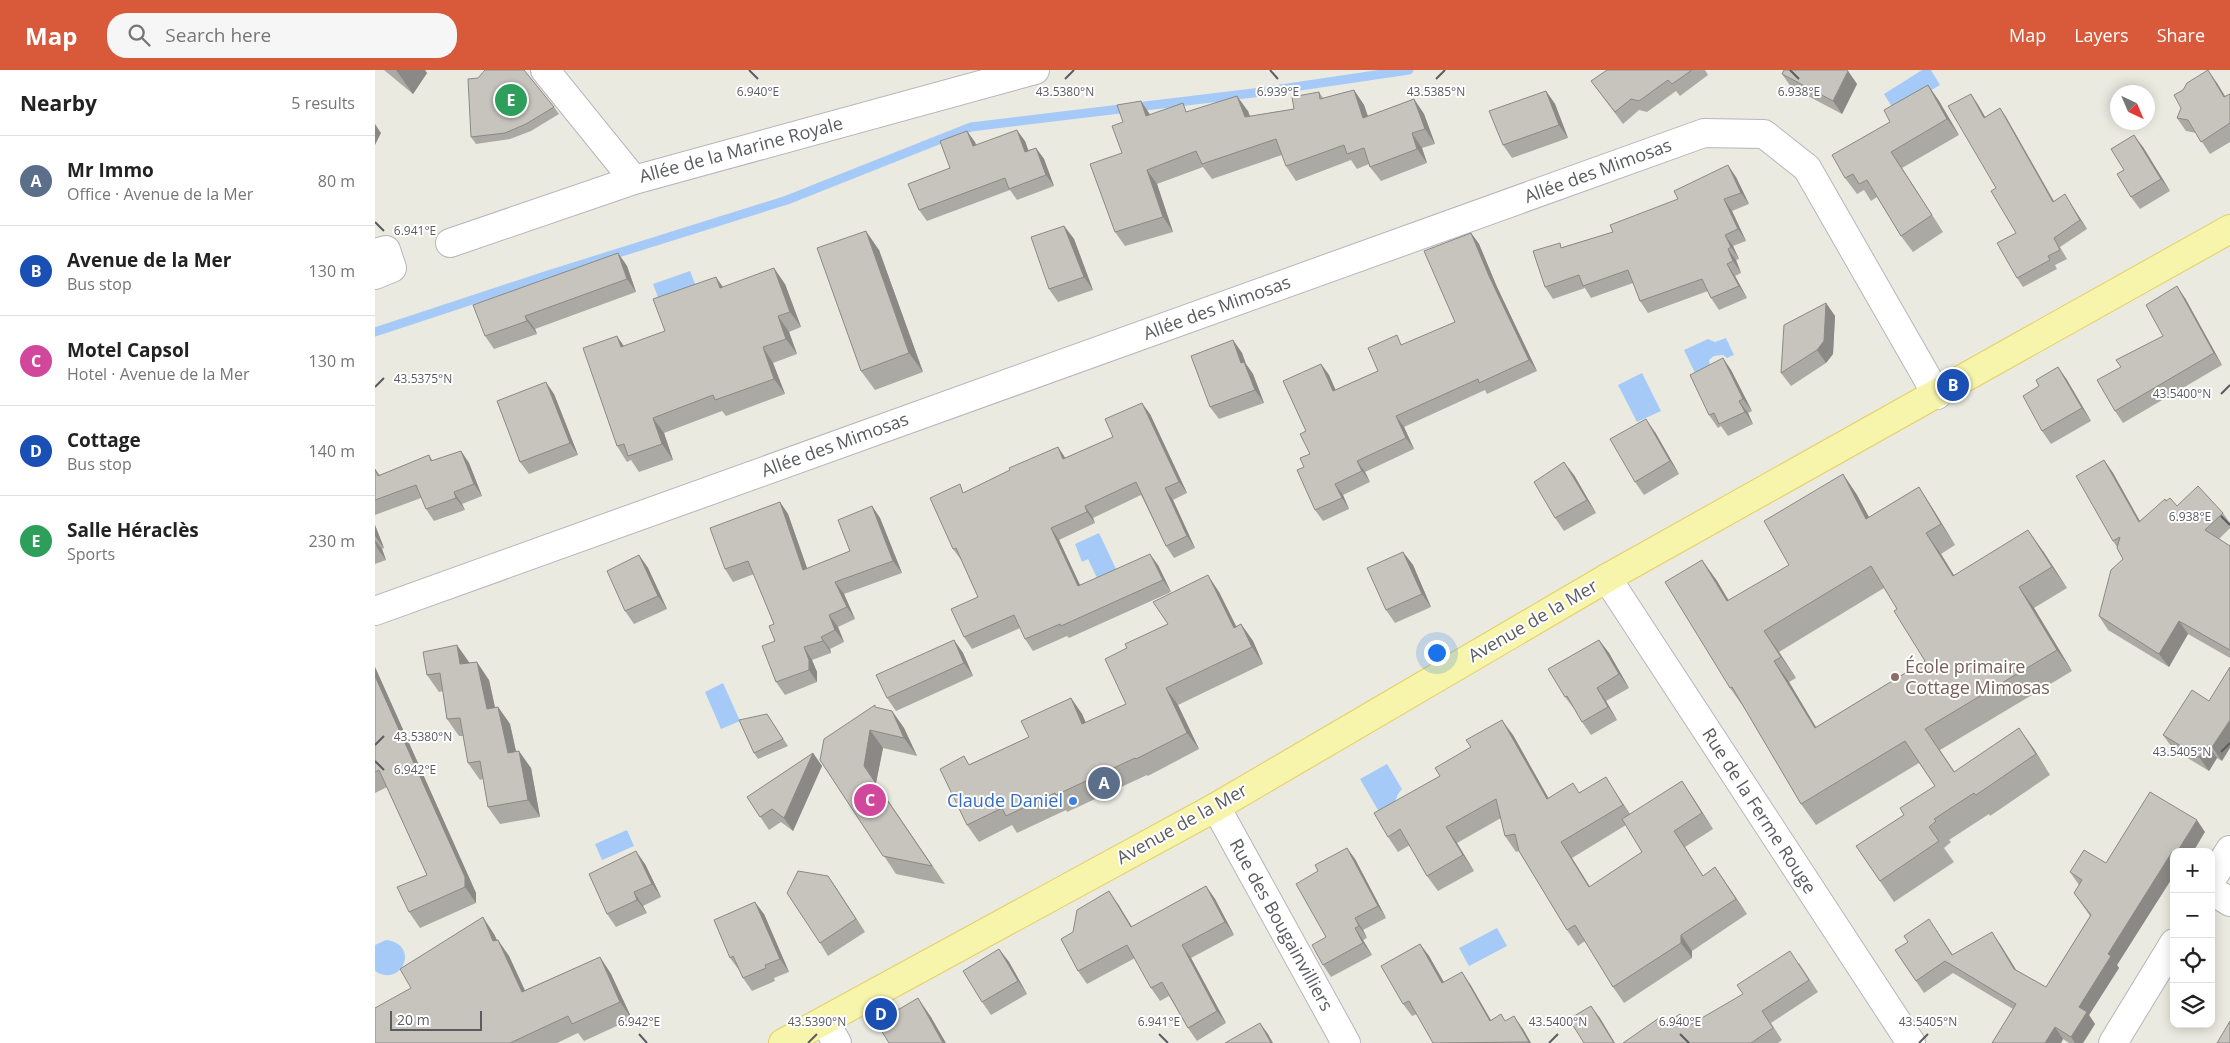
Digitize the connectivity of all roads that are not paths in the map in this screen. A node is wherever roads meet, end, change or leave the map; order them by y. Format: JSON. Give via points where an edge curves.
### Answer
{"nodes":[{"id":1,"x":545,"y":70,"type":"edge"},
{"id":2,"x":1035,"y":70,"type":"edge"},
{"id":3,"x":634,"y":180,"type":"junction"},
{"id":4,"x":2230,"y":229,"type":"edge"},
{"id":5,"x":450,"y":243,"type":"dead end"},
{"id":6,"x":1937,"y":394,"type":"junction"},
{"id":7,"x":1607,"y":578,"type":"junction"},
{"id":8,"x":375,"y":610,"type":"edge"},
{"id":9,"x":1216,"y":807,"type":"junction"},
{"id":10,"x":2230,"y":850,"type":"edge"},
{"id":11,"x":2215,"y":874,"type":"edge"},
{"id":12,"x":2215,"y":893,"type":"edge"},
{"id":13,"x":2230,"y":902,"type":"edge"},
{"id":14,"x":2170,"y":949,"type":"edge"},
{"id":15,"x":831,"y":1032,"type":"edge"},
{"id":16,"x":783,"y":1043,"type":"edge"},
{"id":17,"x":1346,"y":1043,"type":"edge"},
{"id":18,"x":1911,"y":1043,"type":"edge"},
{"id":19,"x":2113,"y":1043,"type":"edge"}],
"edges":[{"from":1,"to":3,"type":"street"},
{"from":2,"to":3,"type":"street","name":"Allée de la Marine Royale"},
{"from":3,"to":5,"type":"street","name":"Allée de la Marine Royale"},
{"from":4,"to":6,"type":"main road","name":"Avenue de la Mer"},
{"from":6,"to":7,"type":"main road","name":"Avenue de la Mer"},
{"from":6,"to":8,"type":"street","name":"Allée des Mimosas","via":[[1807,168],[1764,134],[1704,133]]},
{"from":7,"to":9,"type":"main road","name":"Avenue de la Mer"},
{"from":7,"to":18,"type":"street","name":"Rue de la Ferme Rouge"},
{"from":9,"to":15,"type":"main road","name":"Avenue de la Mer"},
{"from":9,"to":17,"type":"street","name":"Rue des Bougainvilliers"},
{"from":10,"to":11,"type":"street"},
{"from":12,"to":13,"type":"street"},
{"from":14,"to":19,"type":"street"},
{"from":15,"to":16,"type":"main road","name":"Avenue de la Mer"}]}
